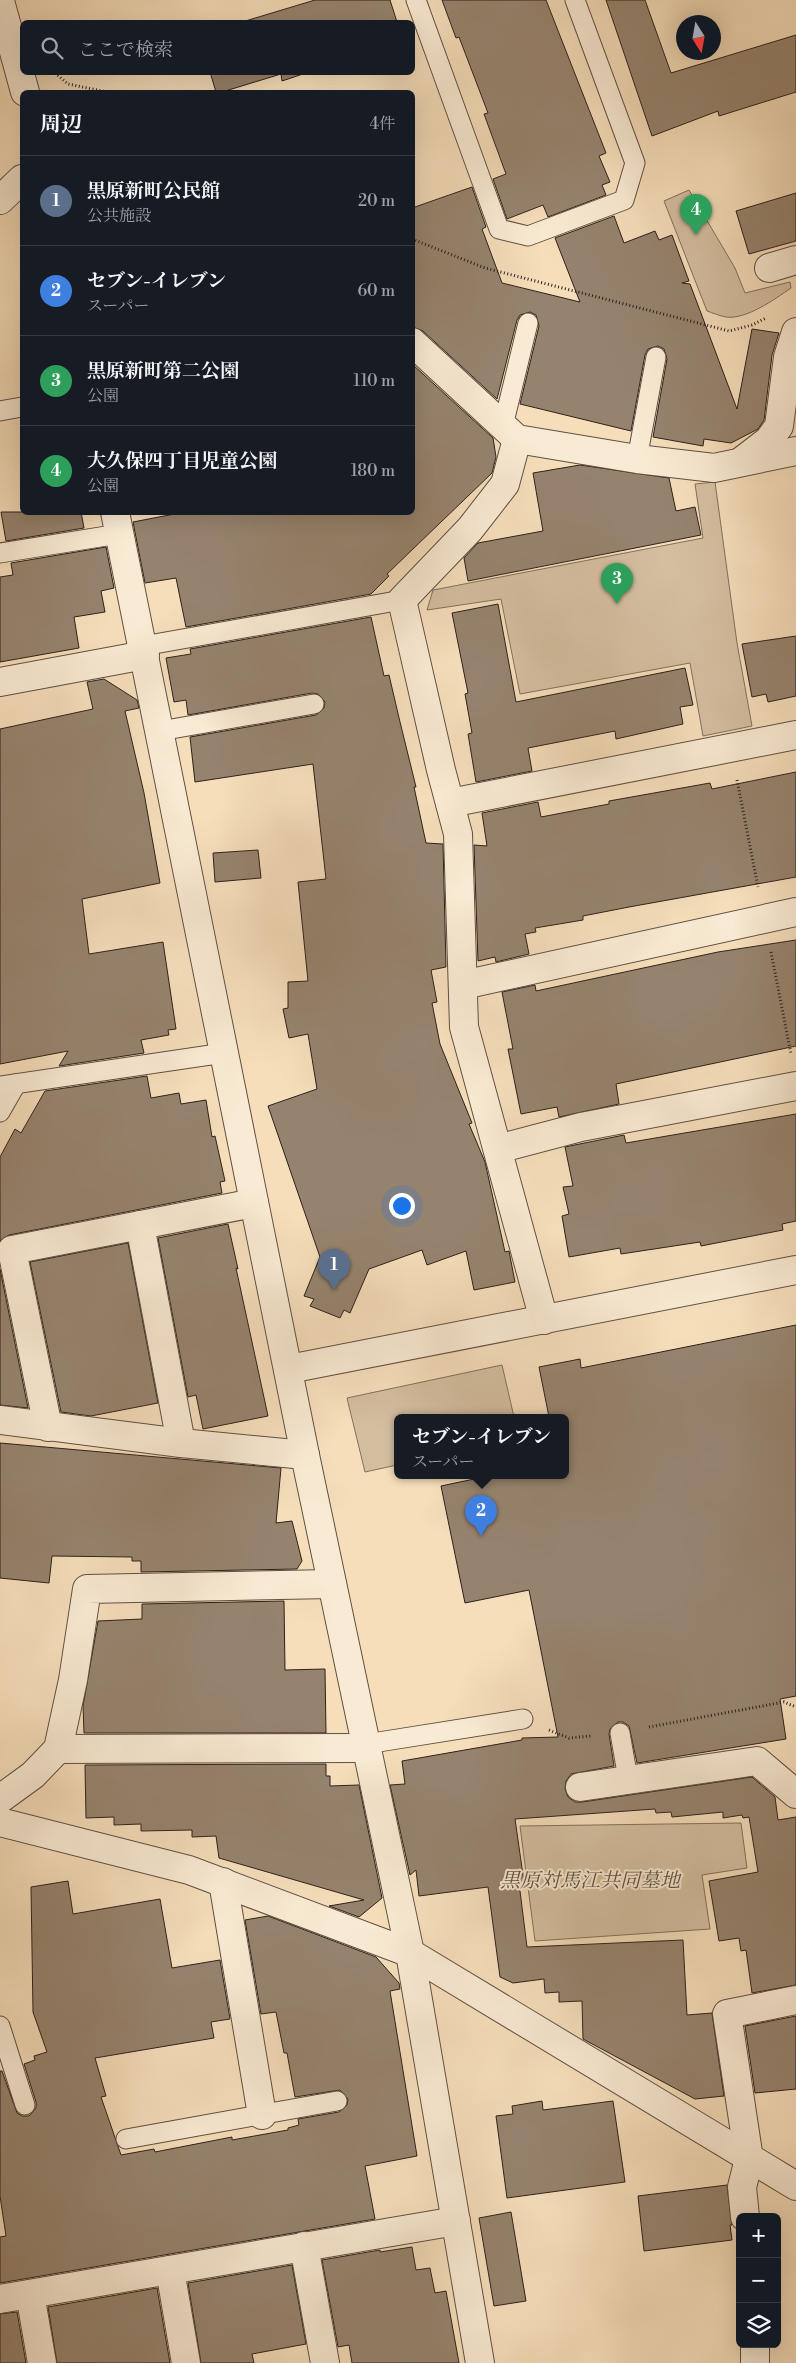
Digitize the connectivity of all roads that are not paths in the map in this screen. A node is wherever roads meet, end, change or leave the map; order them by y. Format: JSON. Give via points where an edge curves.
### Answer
{"nodes":[{"id":1,"x":416,"y":0,"type":"edge"},
{"id":2,"x":575,"y":0,"type":"edge"},
{"id":3,"x":0,"y":1,"type":"edge"},
{"id":4,"x":20,"y":74,"type":"edge"},
{"id":5,"x":20,"y":75,"type":"edge"},
{"id":6,"x":24,"y":90,"type":"edge"},
{"id":7,"x":20,"y":181,"type":"edge"},
{"id":8,"x":0,"y":200,"type":"edge"},
{"id":9,"x":796,"y":260,"type":"edge"},
{"id":10,"x":769,"y":268,"type":"dead end"},
{"id":11,"x":528,"y":323,"type":"dead end"},
{"id":12,"x":796,"y":332,"type":"edge"},
{"id":13,"x":415,"y":345,"type":"edge"},
{"id":14,"x":656,"y":357,"type":"dead end"},
{"id":15,"x":20,"y":407,"type":"edge"},
{"id":16,"x":0,"y":411,"type":"edge"},
{"id":17,"x":510,"y":433,"type":"junction"},
{"id":18,"x":796,"y":451,"type":"edge"},
{"id":19,"x":637,"y":459,"type":"junction"},
{"id":20,"x":739,"y":463,"type":"junction"},
{"id":21,"x":117,"y":523,"type":"edge"},
{"id":22,"x":0,"y":553,"type":"edge"},
{"id":23,"x":402,"y":600,"type":"junction"},
{"id":24,"x":144,"y":651,"type":"junction"},
{"id":25,"x":0,"y":682,"type":"edge"},
{"id":26,"x":314,"y":704,"type":"dead end"},
{"id":27,"x":160,"y":732,"type":"junction"},
{"id":28,"x":796,"y":735,"type":"edge"},
{"id":29,"x":450,"y":803,"type":"junction"},
{"id":30,"x":796,"y":912,"type":"edge"},
{"id":31,"x":463,"y":985,"type":"junction"},
{"id":32,"x":224,"y":1053,"type":"junction"},
{"id":33,"x":8,"y":1085,"type":"edge"},
{"id":34,"x":796,"y":1086,"type":"edge"},
{"id":35,"x":0,"y":1112,"type":"edge"},
{"id":36,"x":498,"y":1149,"type":"junction"},
{"id":37,"x":254,"y":1203,"type":"junction"},
{"id":38,"x":140,"y":1225,"type":"junction"},
{"id":39,"x":796,"y":1270,"type":"edge"},
{"id":40,"x":544,"y":1320,"type":"junction"},
{"id":41,"x":288,"y":1369,"type":"junction"},
{"id":42,"x":0,"y":1420,"type":"edge"},
{"id":43,"x":48,"y":1427,"type":"junction"},
{"id":44,"x":181,"y":1443,"type":"junction"},
{"id":45,"x":305,"y":1455,"type":"junction"},
{"id":46,"x":332,"y":1584,"type":"junction"},
{"id":47,"x":523,"y":1719,"type":"road end"},
{"id":48,"x":620,"y":1733,"type":"road end"},
{"id":49,"x":367,"y":1746,"type":"junction"},
{"id":50,"x":58,"y":1749,"type":"junction"},
{"id":51,"x":628,"y":1780,"type":"junction"},
{"id":52,"x":580,"y":1787,"type":"dead end"},
{"id":53,"x":796,"y":1794,"type":"edge"},
{"id":54,"x":0,"y":1799,"type":"edge"},
{"id":55,"x":0,"y":1822,"type":"edge"},
{"id":56,"x":223,"y":1882,"type":"junction"},
{"id":57,"x":410,"y":1953,"type":"junction"},
{"id":58,"x":796,"y":2000,"type":"edge"},
{"id":59,"x":0,"y":2026,"type":"edge"},
{"id":60,"x":337,"y":2101,"type":"dead end"},
{"id":61,"x":25,"y":2105,"type":"dead end"},
{"id":62,"x":262,"y":2115,"type":"junction"},
{"id":63,"x":126,"y":2139,"type":"dead end"},
{"id":64,"x":749,"y":2159,"type":"junction"},
{"id":65,"x":796,"y":2186,"type":"edge"},
{"id":66,"x":745,"y":2213,"type":"edge"},
{"id":67,"x":456,"y":2221,"type":"junction"},
{"id":68,"x":304,"y":2246,"type":"junction"},
{"id":69,"x":170,"y":2270,"type":"junction"},
{"id":70,"x":30,"y":2294,"type":"junction"},
{"id":71,"x":0,"y":2299,"type":"edge"},
{"id":72,"x":755,"y":2348,"type":"edge"},
{"id":73,"x":42,"y":2363,"type":"edge"},
{"id":74,"x":186,"y":2363,"type":"edge"},
{"id":75,"x":325,"y":2363,"type":"edge"},
{"id":76,"x":480,"y":2363,"type":"edge"},
{"id":77,"x":755,"y":2363,"type":"edge"}],
"edges":[{"from":1,"to":2,"type":"lane","via":[[499,229],[528,236],[624,200],[635,163]]},
{"from":3,"to":4,"type":"street"},
{"from":5,"to":6,"type":"street"},
{"from":7,"to":8,"type":"street"},
{"from":9,"to":10,"type":"street"},
{"from":11,"to":17,"type":"lane"},
{"from":12,"to":20,"type":"street","via":[[788,357],[779,426],[769,440]]},
{"from":13,"to":17,"type":"street"},
{"from":14,"to":19,"type":"lane"},
{"from":15,"to":16,"type":"lane"},
{"from":17,"to":19,"type":"street"},
{"from":17,"to":23,"type":"street","via":[[505,484],[470,529]]},
{"from":18,"to":20,"type":"street"},
{"from":19,"to":20,"type":"street","via":[[714,468]]},
{"from":21,"to":22,"type":"lane"},
{"from":21,"to":24,"type":"street"},
{"from":23,"to":24,"type":"lane"},
{"from":23,"to":29,"type":"street"},
{"from":24,"to":25,"type":"street"},
{"from":24,"to":27,"type":"street"},
{"from":26,"to":27,"type":"lane"},
{"from":27,"to":32,"type":"street"},
{"from":28,"to":29,"type":"street"},
{"from":29,"to":31,"type":"street","via":[[458,834]]},
{"from":30,"to":31,"type":"street"},
{"from":31,"to":36,"type":"street","via":[[464,1028]]},
{"from":32,"to":33,"type":"lane"},
{"from":32,"to":37,"type":"street"},
{"from":33,"to":35,"type":"lane"},
{"from":34,"to":36,"type":"street","via":[[581,1127]]},
{"from":36,"to":40,"type":"street"},
{"from":37,"to":38,"type":"street"},
{"from":37,"to":41,"type":"street"},
{"from":38,"to":43,"type":"street","via":[[12,1250]]},
{"from":38,"to":44,"type":"street"},
{"from":39,"to":40,"type":"street"},
{"from":40,"to":41,"type":"street"},
{"from":41,"to":45,"type":"street"},
{"from":42,"to":43,"type":"street"},
{"from":43,"to":44,"type":"street"},
{"from":44,"to":45,"type":"street"},
{"from":45,"to":46,"type":"street"},
{"from":46,"to":49,"type":"street"},
{"from":46,"to":50,"type":"street","via":[[87,1589]]},
{"from":47,"to":49,"type":"lane"},
{"from":48,"to":51,"type":"lane"},
{"from":49,"to":50,"type":"street"},
{"from":49,"to":57,"type":"street"},
{"from":50,"to":54,"type":"street","via":[[34,1775]]},
{"from":51,"to":52,"type":"street"},
{"from":51,"to":53,"type":"street","via":[[757,1761]]},
{"from":55,"to":56,"type":"street","via":[[189,1870]]},
{"from":56,"to":57,"type":"street"},
{"from":56,"to":62,"type":"street"},
{"from":57,"to":64,"type":"street"},
{"from":57,"to":67,"type":"street"},
{"from":58,"to":64,"type":"street","via":[[727,2014]]},
{"from":59,"to":61,"type":"lane"},
{"from":60,"to":62,"type":"lane"},
{"from":62,"to":63,"type":"lane"},
{"from":64,"to":65,"type":"street"},
{"from":64,"to":66,"type":"street","via":[[742,2188]]},
{"from":67,"to":68,"type":"street"},
{"from":67,"to":76,"type":"street"},
{"from":68,"to":69,"type":"street"},
{"from":68,"to":75,"type":"street"},
{"from":69,"to":70,"type":"street"},
{"from":69,"to":74,"type":"street"},
{"from":70,"to":71,"type":"street"},
{"from":70,"to":73,"type":"street"},
{"from":72,"to":77,"type":"street"}]}
